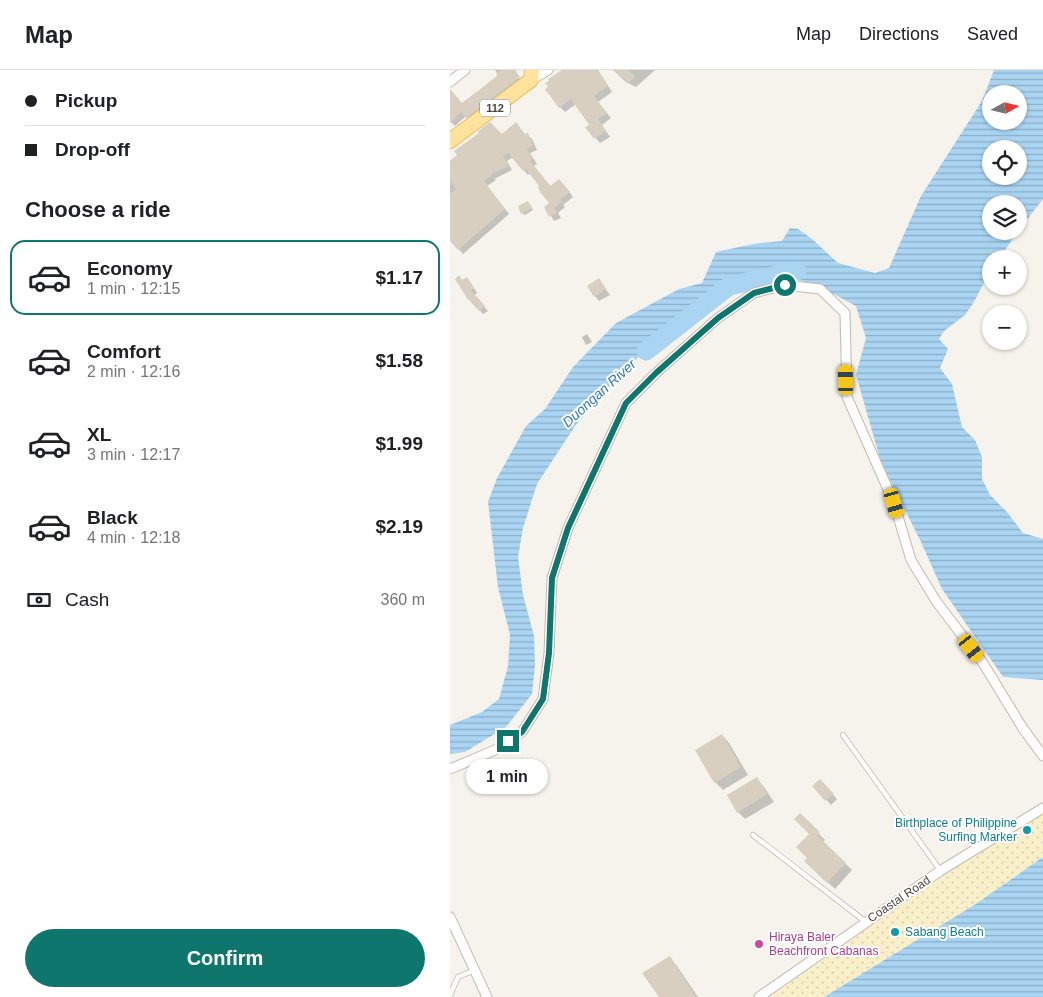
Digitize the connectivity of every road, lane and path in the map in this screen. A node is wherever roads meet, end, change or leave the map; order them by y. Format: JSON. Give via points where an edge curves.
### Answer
{"nodes":[{"id":1,"x":464,"y":70,"type":"edge"},
{"id":2,"x":548,"y":70,"type":"edge"},
{"id":3,"x":532,"y":75,"type":"edge"},
{"id":4,"x":450,"y":82,"type":"edge"},
{"id":5,"x":450,"y":141,"type":"edge"},
{"id":6,"x":843,"y":735,"type":"dead end"},
{"id":7,"x":1043,"y":756,"type":"edge"},
{"id":8,"x":450,"y":769,"type":"edge"},
{"id":9,"x":1043,"y":808,"type":"edge"},
{"id":10,"x":753,"y":835,"type":"dead end"},
{"id":11,"x":940,"y":871,"type":"junction"},
{"id":12,"x":450,"y":917,"type":"edge"},
{"id":13,"x":866,"y":922,"type":"junction"},
{"id":14,"x":475,"y":970,"type":"junction"},
{"id":15,"x":450,"y":994,"type":"edge"},
{"id":16,"x":487,"y":997,"type":"edge"},
{"id":17,"x":759,"y":997,"type":"edge"}],
"edges":[{"from":1,"to":4,"type":"street"},
{"from":2,"to":3,"type":"street"},
{"from":3,"to":5,"type":"main road","number":"112"},
{"from":6,"to":11,"type":"lane"},
{"from":7,"to":8,"type":"street","via":[[911,560],[894,503],[847,397],[845,313],[820,289],[785,285],[754,293],[718,318],[626,403],[568,528],[552,578],[549,653],[543,699],[522,732],[495,750]]},
{"from":9,"to":11,"type":"street","name":"Coastal Road"},
{"from":10,"to":13,"type":"lane"},
{"from":11,"to":13,"type":"street","name":"Coastal Road"},
{"from":12,"to":14,"type":"street"},
{"from":13,"to":17,"type":"street","name":"Coastal Road"},
{"from":14,"to":15,"type":"lane","via":[[458,977]]},
{"from":14,"to":16,"type":"street"}]}
